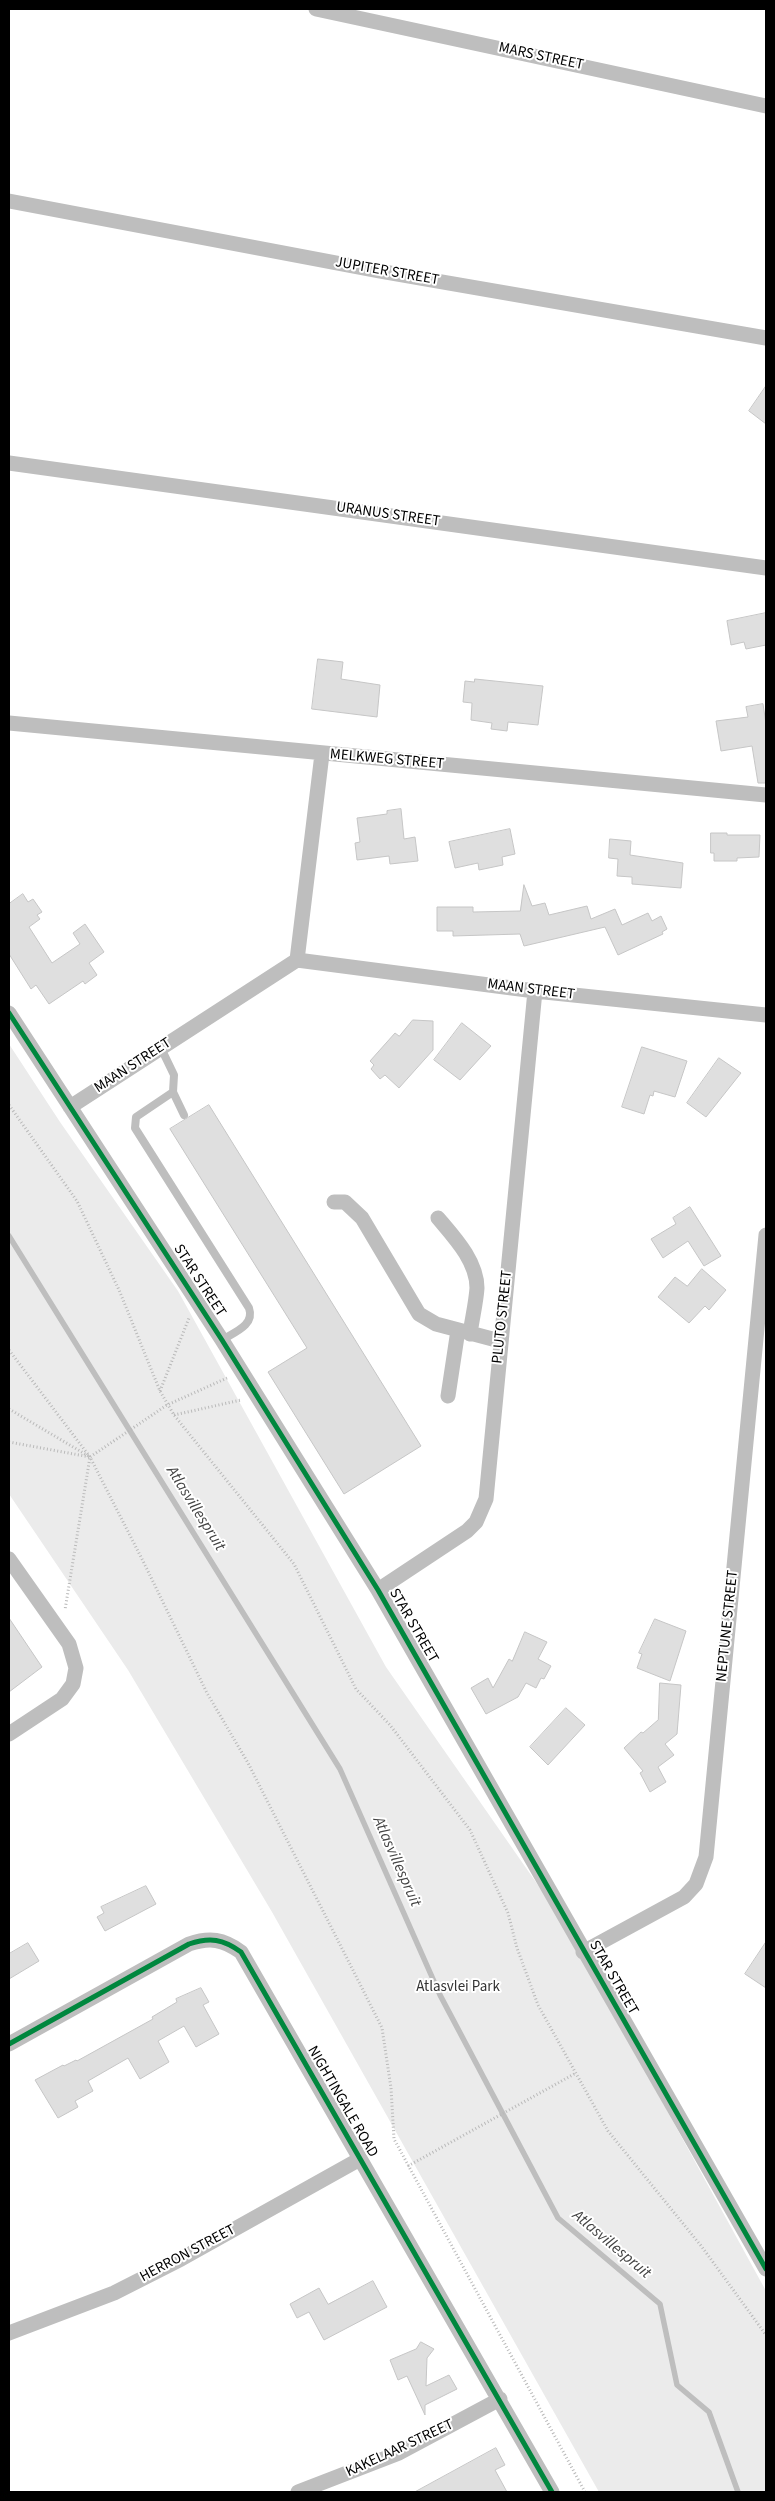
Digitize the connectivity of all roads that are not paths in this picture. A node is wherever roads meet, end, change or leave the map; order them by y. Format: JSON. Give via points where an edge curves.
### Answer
{"nodes":[{"id":1,"x":316,"y":9,"type":"edge"},
{"id":2,"x":766,"y":106,"type":"edge"},
{"id":3,"x":9,"y":202,"type":"edge"},
{"id":4,"x":766,"y":338,"type":"edge"},
{"id":5,"x":9,"y":463,"type":"edge"},
{"id":6,"x":766,"y":568,"type":"edge"},
{"id":7,"x":9,"y":723,"type":"edge"},
{"id":8,"x":322,"y":754,"type":"junction"},
{"id":9,"x":766,"y":795,"type":"edge"},
{"id":10,"x":297,"y":960,"type":"junction"},
{"id":11,"x":535,"y":991,"type":"junction"},
{"id":12,"x":9,"y":1013,"type":"edge"},
{"id":13,"x":766,"y":1016,"type":"edge"},
{"id":14,"x":162,"y":1048,"type":"junction"},
{"id":15,"x":172,"y":1092,"type":"junction"},
{"id":16,"x":70,"y":1107,"type":"junction"},
{"id":17,"x":184,"y":1114,"type":"dead end"},
{"id":18,"x":334,"y":1202,"type":"dead end"},
{"id":19,"x":438,"y":1218,"type":"dead end"},
{"id":20,"x":766,"y":1235,"type":"edge"},
{"id":21,"x":464,"y":1332,"type":"junction"},
{"id":22,"x":222,"y":1340,"type":"junction"},
{"id":23,"x":500,"y":1341,"type":"junction"},
{"id":24,"x":448,"y":1396,"type":"dead end"},
{"id":25,"x":9,"y":1559,"type":"edge"},
{"id":26,"x":378,"y":1590,"type":"junction"},
{"id":27,"x":9,"y":1734,"type":"edge"},
{"id":28,"x":583,"y":1952,"type":"junction"},
{"id":29,"x":9,"y":2044,"type":"edge"},
{"id":30,"x":360,"y":2159,"type":"junction"},
{"id":31,"x":766,"y":2269,"type":"edge"},
{"id":32,"x":9,"y":2333,"type":"edge"},
{"id":33,"x":500,"y":2398,"type":"junction"},
{"id":34,"x":298,"y":2492,"type":"edge"},
{"id":35,"x":552,"y":2492,"type":"edge"}],
"edges":[{"from":1,"to":2,"type":"street","name":"MARS STREET"},
{"from":3,"to":4,"type":"street","name":"JUPITER STREET"},
{"from":5,"to":6,"type":"street","name":"URANUS STREET"},
{"from":7,"to":8,"type":"street","name":"MELKWEG STREET"},
{"from":8,"to":9,"type":"street","name":"MELKWEG STREET"},
{"from":8,"to":10,"type":"street"},
{"from":10,"to":11,"type":"street","name":"MAAN STREET"},
{"from":10,"to":14,"type":"street","name":"MAAN STREET"},
{"from":11,"to":13,"type":"street","name":"MAAN STREET"},
{"from":11,"to":23,"type":"street","name":"PLUTO STREET"},
{"from":12,"to":16,"type":"street","name":"STAR STREET"},
{"from":14,"to":15,"type":"lane","via":[[174,1075]]},
{"from":14,"to":16,"type":"street","name":"MAAN STREET"},
{"from":15,"to":17,"type":"lane"},
{"from":15,"to":22,"type":"lane","via":[[136,1117],[135,1128],[252,1315],[249,1322]]},
{"from":16,"to":22,"type":"street","name":"STAR STREET"},
{"from":18,"to":21,"type":"street","via":[[345,1202],[362,1218],[419,1314],[436,1324]]},
{"from":19,"to":21,"type":"street","via":[[462,1247],[474,1272],[477,1287]]},
{"from":20,"to":28,"type":"street","name":"NEPTUNE STREET","via":[[706,1857],[696,1884],[684,1897]]},
{"from":21,"to":23,"type":"street"},
{"from":21,"to":24,"type":"street"},
{"from":22,"to":26,"type":"street","name":"STAR STREET"},
{"from":23,"to":26,"type":"street","name":"PLUTO STREET","via":[[486,1499],[476,1522],[458,1538]]},
{"from":25,"to":27,"type":"street","via":[[61,1632],[75,1660],[73,1684],[62,1699]]},
{"from":26,"to":28,"type":"street","name":"STAR STREET"},
{"from":28,"to":31,"type":"street","name":"STAR STREET"},
{"from":29,"to":30,"type":"street","name":"NIGHTINGALE ROAD","via":[[189,1944],[206,1939],[226,1942],[241,1952],[249,1963]]},
{"from":30,"to":32,"type":"street","name":"HERRON STREET","via":[[114,2293]]},
{"from":30,"to":33,"type":"street","name":"NIGHTINGALE ROAD"},
{"from":33,"to":34,"type":"street","name":"KAKELAAR STREET","via":[[399,2453]]},
{"from":33,"to":35,"type":"street","name":"NIGHTINGALE ROAD"}]}
